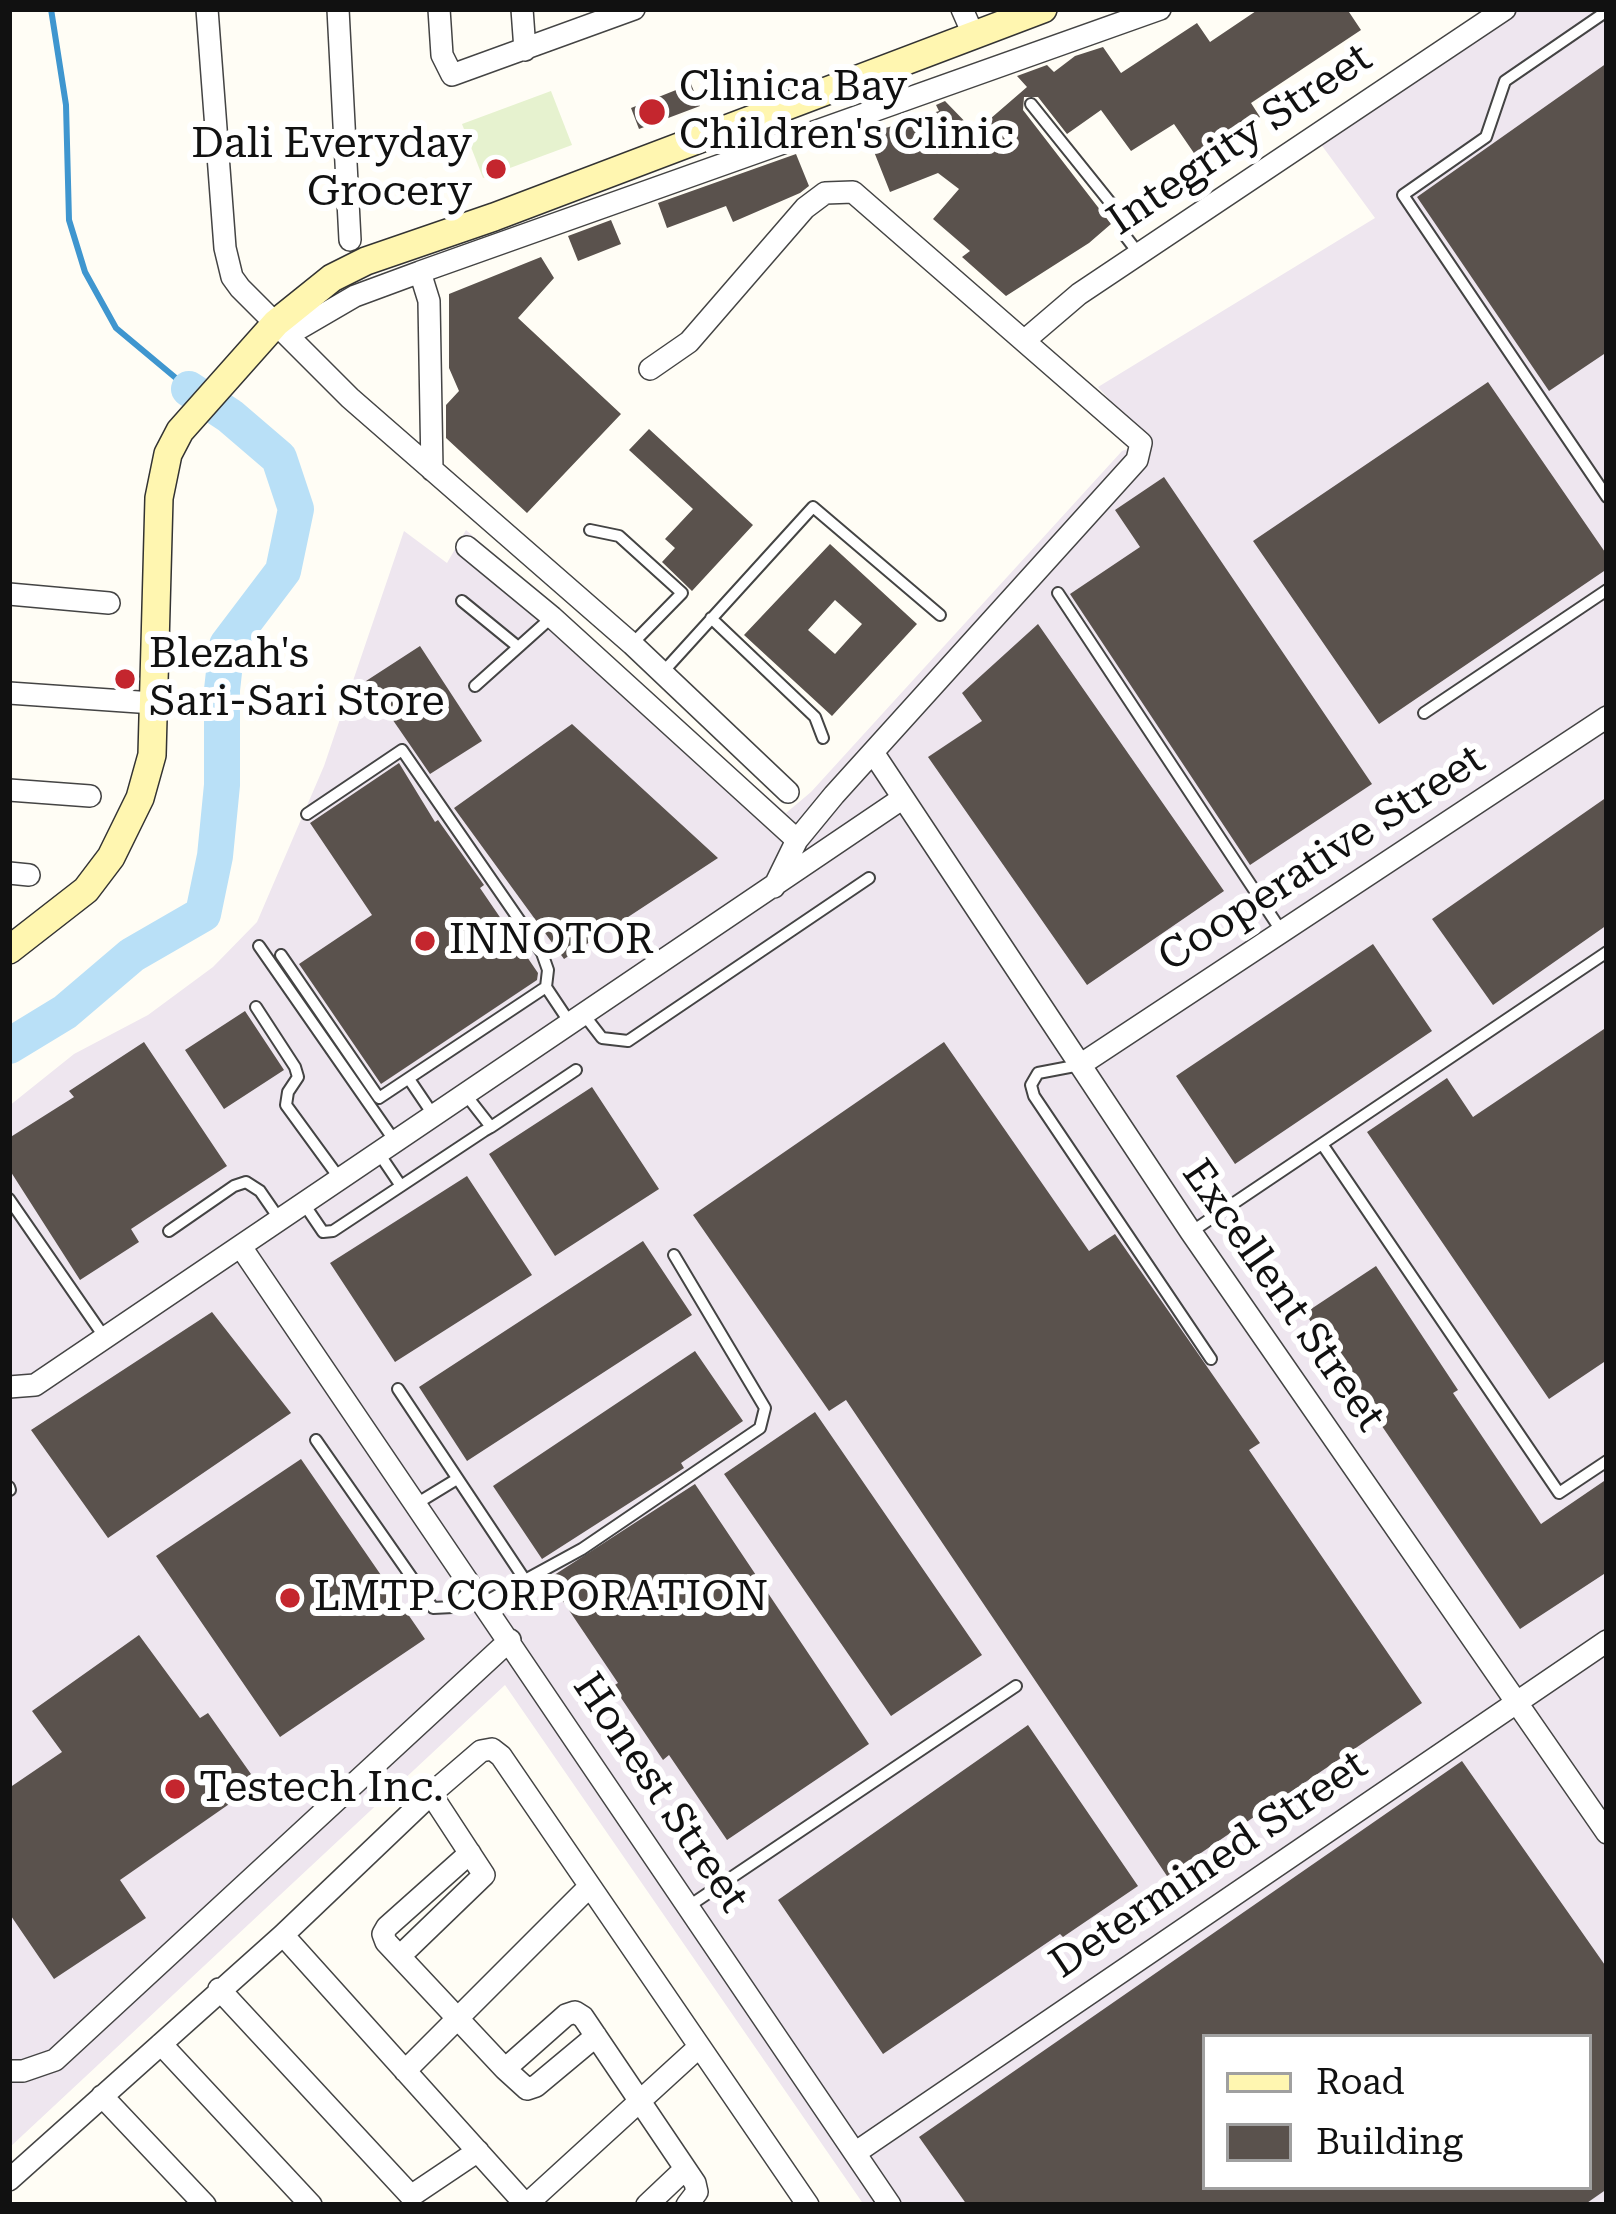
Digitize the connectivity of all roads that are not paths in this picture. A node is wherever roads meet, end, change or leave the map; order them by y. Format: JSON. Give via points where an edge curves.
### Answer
{"nodes":[{"id":1,"x":207,"y":9,"type":"edge"},
{"id":2,"x":338,"y":9,"type":"edge"},
{"id":3,"x":439,"y":9,"type":"edge"},
{"id":4,"x":522,"y":9,"type":"edge"},
{"id":5,"x":634,"y":9,"type":"edge"},
{"id":6,"x":1043,"y":9,"type":"edge"},
{"id":7,"x":1160,"y":9,"type":"edge"},
{"id":8,"x":1504,"y":9,"type":"edge"},
{"id":9,"x":1607,"y":11,"type":"edge"},
{"id":10,"x":968,"y":21,"type":"edge"},
{"id":11,"x":525,"y":50,"type":"junction"},
{"id":12,"x":1031,"y":104,"type":"dead end"},
{"id":13,"x":350,"y":240,"type":"dead end"},
{"id":14,"x":1139,"y":254,"type":"junction"},
{"id":15,"x":420,"y":272,"type":"junction"},
{"id":16,"x":282,"y":329,"type":"junction"},
{"id":17,"x":1024,"y":341,"type":"junction"},
{"id":18,"x":650,"y":369,"type":"dead end"},
{"id":19,"x":432,"y":470,"type":"junction"},
{"id":20,"x":1607,"y":497,"type":"edge"},
{"id":21,"x":590,"y":530,"type":"dead end"},
{"id":22,"x":466,"y":547,"type":"dead end"},
{"id":23,"x":1607,"y":590,"type":"edge"},
{"id":24,"x":1058,"y":593,"type":"dead end"},
{"id":25,"x":9,"y":594,"type":"edge"},
{"id":26,"x":462,"y":601,"type":"dead end"},
{"id":27,"x":109,"y":603,"type":"dead end"},
{"id":28,"x":940,"y":615,"type":"dead end"},
{"id":29,"x":552,"y":617,"type":"junction"},
{"id":30,"x":711,"y":618,"type":"junction"},
{"id":31,"x":632,"y":644,"type":"junction"},
{"id":32,"x":517,"y":646,"type":"junction"},
{"id":33,"x":663,"y":672,"type":"junction"},
{"id":34,"x":475,"y":686,"type":"dead end"},
{"id":35,"x":9,"y":693,"type":"edge"},
{"id":36,"x":153,"y":703,"type":"junction"},
{"id":37,"x":1424,"y":713,"type":"dead end"},
{"id":38,"x":1607,"y":717,"type":"edge"},
{"id":39,"x":823,"y":738,"type":"dead end"},
{"id":40,"x":874,"y":754,"type":"junction"},
{"id":41,"x":9,"y":790,"type":"edge"},
{"id":42,"x":788,"y":792,"type":"dead end"},
{"id":43,"x":89,"y":796,"type":"dead end"},
{"id":44,"x":903,"y":798,"type":"junction"},
{"id":45,"x":307,"y":814,"type":"dead end"},
{"id":46,"x":797,"y":840,"type":"junction"},
{"id":47,"x":868,"y":878,"type":"dead end"},
{"id":48,"x":775,"y":887,"type":"junction"},
{"id":49,"x":1282,"y":932,"type":"junction"},
{"id":50,"x":259,"y":946,"type":"dead end"},
{"id":51,"x":9,"y":950,"type":"edge"},
{"id":52,"x":1607,"y":952,"type":"edge"},
{"id":53,"x":281,"y":955,"type":"dead end"},
{"id":54,"x":546,"y":987,"type":"junction"},
{"id":55,"x":256,"y":1007,"type":"dead end"},
{"id":56,"x":578,"y":1020,"type":"junction"},
{"id":57,"x":1080,"y":1065,"type":"junction"},
{"id":58,"x":575,"y":1070,"type":"dead end"},
{"id":59,"x":409,"y":1078,"type":"junction"},
{"id":60,"x":466,"y":1094,"type":"junction"},
{"id":61,"x":434,"y":1116,"type":"junction"},
{"id":62,"x":490,"y":1127,"type":"junction"},
{"id":63,"x":1322,"y":1144,"type":"junction"},
{"id":64,"x":387,"y":1147,"type":"junction"},
{"id":65,"x":340,"y":1179,"type":"junction"},
{"id":66,"x":401,"y":1186,"type":"junction"},
{"id":67,"x":9,"y":1199,"type":"edge"},
{"id":68,"x":304,"y":1204,"type":"junction"},
{"id":69,"x":280,"y":1220,"type":"junction"},
{"id":70,"x":170,"y":1231,"type":"dead end"},
{"id":71,"x":1191,"y":1232,"type":"junction"},
{"id":72,"x":241,"y":1247,"type":"junction"},
{"id":73,"x":674,"y":1255,"type":"dead end"},
{"id":74,"x":105,"y":1338,"type":"junction"},
{"id":75,"x":1211,"y":1359,"type":"dead end"},
{"id":76,"x":9,"y":1387,"type":"edge"},
{"id":77,"x":398,"y":1389,"type":"dead end"},
{"id":78,"x":316,"y":1440,"type":"dead end"},
{"id":79,"x":1607,"y":1462,"type":"edge"},
{"id":80,"x":457,"y":1479,"type":"junction"},
{"id":81,"x":416,"y":1504,"type":"junction"},
{"id":82,"x":524,"y":1580,"type":"junction"},
{"id":83,"x":479,"y":1594,"type":"junction"},
{"id":84,"x":510,"y":1640,"type":"junction"},
{"id":85,"x":1607,"y":1641,"type":"edge"},
{"id":86,"x":1016,"y":1685,"type":"dead end"},
{"id":87,"x":1517,"y":1702,"type":"junction"},
{"id":88,"x":431,"y":1794,"type":"junction"},
{"id":89,"x":1607,"y":1833,"type":"edge"},
{"id":90,"x":589,"y":1887,"type":"junction"},
{"id":91,"x":689,"y":1906,"type":"junction"},
{"id":92,"x":283,"y":1935,"type":"junction"},
{"id":93,"x":219,"y":1989,"type":"junction"},
{"id":94,"x":458,"y":2020,"type":"junction"},
{"id":95,"x":596,"y":2036,"type":"junction"},
{"id":96,"x":161,"y":2044,"type":"junction"},
{"id":97,"x":699,"y":2047,"type":"junction"},
{"id":98,"x":505,"y":2069,"type":"junction"},
{"id":99,"x":9,"y":2071,"type":"edge"},
{"id":100,"x":405,"y":2071,"type":"junction"},
{"id":101,"x":102,"y":2096,"type":"junction"},
{"id":102,"x":638,"y":2102,"type":"junction"},
{"id":103,"x":478,"y":2151,"type":"junction"},
{"id":104,"x":855,"y":2153,"type":"junction"},
{"id":105,"x":684,"y":2170,"type":"junction"},
{"id":106,"x":9,"y":2180,"type":"edge"},
{"id":107,"x":205,"y":2205,"type":"edge"},
{"id":108,"x":311,"y":2205,"type":"edge"},
{"id":109,"x":526,"y":2205,"type":"edge"},
{"id":110,"x":646,"y":2205,"type":"edge"},
{"id":111,"x":687,"y":2205,"type":"edge"},
{"id":112,"x":808,"y":2205,"type":"edge"},
{"id":113,"x":890,"y":2205,"type":"edge"}],
"edges":[{"from":1,"to":16,"type":"street","via":[[227,261],[240,288]]},
{"from":2,"to":13,"type":"street"},
{"from":3,"to":11,"type":"street","via":[[452,75]]},
{"from":4,"to":11,"type":"street"},
{"from":5,"to":11,"type":"street"},
{"from":6,"to":10,"type":"main road"},
{"from":7,"to":15,"type":"street"},
{"from":8,"to":14,"type":"street","name":"Integrity Street"},
{"from":9,"to":20,"type":"lane","via":[[1505,81],[1486,137],[1403,195]]},
{"from":10,"to":16,"type":"main road","via":[[516,208],[366,261],[332,278]]},
{"from":12,"to":14,"type":"lane","via":[[1117,211]]},
{"from":14,"to":17,"type":"street","name":"Integrity Street"},
{"from":15,"to":16,"type":"street"},
{"from":15,"to":19,"type":"street","via":[[429,301]]},
{"from":16,"to":19,"type":"street"},
{"from":16,"to":36,"type":"main road","via":[[247,353],[168,454],[159,498]]},
{"from":17,"to":18,"type":"street","via":[[853,192],[825,193],[689,342]]},
{"from":17,"to":40,"type":"street","via":[[1141,442],[1137,460]]},
{"from":19,"to":31,"type":"street"},
{"from":21,"to":31,"type":"lane","via":[[620,536],[682,593]]},
{"from":22,"to":29,"type":"street"},
{"from":23,"to":37,"type":"lane"},
{"from":24,"to":49,"type":"lane"},
{"from":25,"to":27,"type":"street"},
{"from":26,"to":32,"type":"lane"},
{"from":28,"to":30,"type":"lane","via":[[813,507]]},
{"from":29,"to":32,"type":"lane"},
{"from":29,"to":46,"type":"street"},
{"from":30,"to":33,"type":"lane"},
{"from":30,"to":39,"type":"lane","via":[[814,717]]},
{"from":31,"to":33,"type":"street"},
{"from":32,"to":34,"type":"lane"},
{"from":33,"to":42,"type":"street"},
{"from":35,"to":36,"type":"street"},
{"from":36,"to":51,"type":"main road","via":[[148,774],[111,857],[86,890]]},
{"from":38,"to":49,"type":"street","name":"Cooperative Street"},
{"from":40,"to":44,"type":"street","name":"Excellent Street"},
{"from":40,"to":46,"type":"street"},
{"from":41,"to":43,"type":"street"},
{"from":44,"to":48,"type":"street"},
{"from":44,"to":57,"type":"street","name":"Excellent Street"},
{"from":45,"to":54,"type":"lane","via":[[402,750],[542,953]]},
{"from":46,"to":48,"type":"street"},
{"from":47,"to":56,"type":"lane","via":[[628,1041],[602,1038]]},
{"from":48,"to":56,"type":"street"},
{"from":49,"to":57,"type":"street","name":"Cooperative Street"},
{"from":50,"to":64,"type":"lane"},
{"from":52,"to":63,"type":"lane"},
{"from":53,"to":59,"type":"lane","via":[[379,1098]]},
{"from":54,"to":56,"type":"lane"},
{"from":54,"to":59,"type":"lane"},
{"from":55,"to":65,"type":"lane","via":[[295,1067],[286,1105]]},
{"from":56,"to":60,"type":"street"},
{"from":57,"to":71,"type":"street","name":"Excellent Street"},
{"from":57,"to":75,"type":"lane","via":[[1038,1073],[1034,1096]]},
{"from":58,"to":62,"type":"lane"},
{"from":59,"to":61,"type":"lane"},
{"from":60,"to":61,"type":"street"},
{"from":60,"to":62,"type":"lane"},
{"from":61,"to":64,"type":"street"},
{"from":62,"to":66,"type":"lane"},
{"from":63,"to":71,"type":"lane"},
{"from":63,"to":79,"type":"lane","via":[[1559,1492]]},
{"from":64,"to":65,"type":"street"},
{"from":64,"to":66,"type":"lane"},
{"from":65,"to":68,"type":"street"},
{"from":66,"to":68,"type":"lane","via":[[327,1233]]},
{"from":67,"to":74,"type":"lane"},
{"from":68,"to":69,"type":"street"},
{"from":69,"to":70,"type":"lane","via":[[246,1182]]},
{"from":69,"to":72,"type":"street"},
{"from":71,"to":87,"type":"street","name":"Excellent Street"},
{"from":72,"to":74,"type":"street"},
{"from":72,"to":81,"type":"street","name":"Honest Street"},
{"from":73,"to":82,"type":"lane","via":[[765,1408],[760,1428]]},
{"from":74,"to":76,"type":"street","via":[[35,1385]]},
{"from":77,"to":80,"type":"lane"},
{"from":78,"to":83,"type":"lane","via":[[433,1608]]},
{"from":80,"to":81,"type":"lane"},
{"from":80,"to":82,"type":"lane"},
{"from":81,"to":83,"type":"street","name":"Honest Street"},
{"from":82,"to":83,"type":"lane"},
{"from":83,"to":84,"type":"street","name":"Honest Street"},
{"from":84,"to":91,"type":"street","name":"Honest Street"},
{"from":84,"to":99,"type":"street","via":[[55,2060]]},
{"from":85,"to":87,"type":"street","name":"Determined Street"},
{"from":86,"to":91,"type":"lane"},
{"from":87,"to":89,"type":"street","name":"Excellent Street"},
{"from":87,"to":104,"type":"street","name":"Determined Street"},
{"from":88,"to":90,"type":"street","via":[[492,1749]]},
{"from":88,"to":92,"type":"street"},
{"from":88,"to":94,"type":"street","via":[[470,1853],[383,1934]]},
{"from":90,"to":94,"type":"street"},
{"from":90,"to":97,"type":"street"},
{"from":91,"to":104,"type":"street","name":"Honest Street"},
{"from":92,"to":93,"type":"street"},
{"from":92,"to":100,"type":"street"},
{"from":93,"to":96,"type":"street"},
{"from":93,"to":103,"type":"street","via":[[411,2196]]},
{"from":94,"to":98,"type":"street"},
{"from":94,"to":100,"type":"street"},
{"from":95,"to":98,"type":"street","via":[[527,2090]]},
{"from":95,"to":98,"type":"street","via":[[583,2017],[566,2015]]},
{"from":95,"to":102,"type":"street"},
{"from":96,"to":101,"type":"street"},
{"from":96,"to":108,"type":"street"},
{"from":97,"to":102,"type":"street"},
{"from":97,"to":112,"type":"street"},
{"from":100,"to":103,"type":"street"},
{"from":101,"to":106,"type":"street"},
{"from":101,"to":107,"type":"street"},
{"from":102,"to":105,"type":"street"},
{"from":102,"to":109,"type":"street"},
{"from":103,"to":109,"type":"street"},
{"from":104,"to":113,"type":"street","name":"Honest Street"},
{"from":105,"to":110,"type":"street"},
{"from":105,"to":111,"type":"street","via":[[697,2192]]}]}
